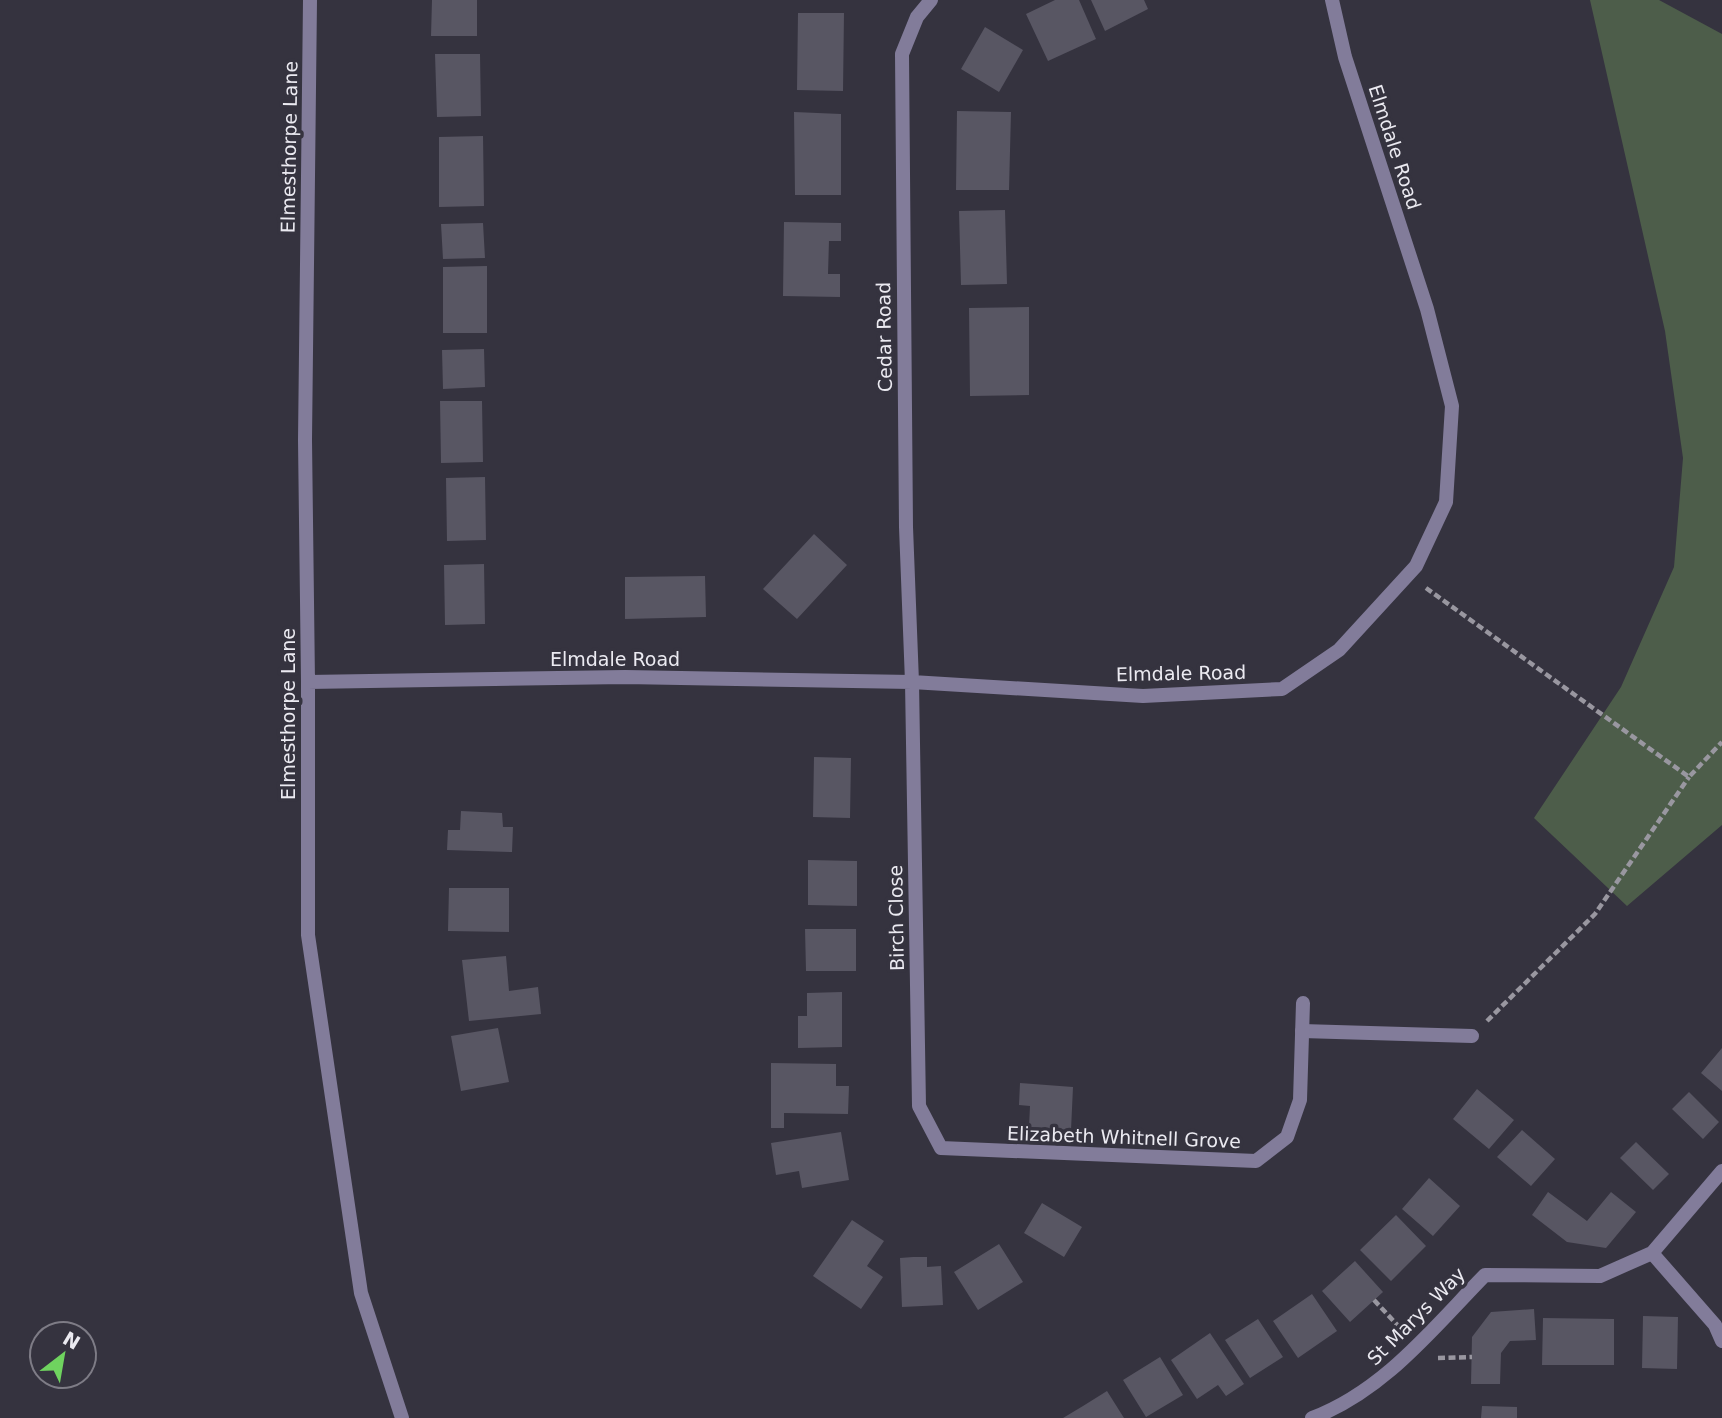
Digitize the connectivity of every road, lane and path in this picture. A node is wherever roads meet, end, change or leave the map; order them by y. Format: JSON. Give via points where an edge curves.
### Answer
{"nodes":[{"id":1,"x":310,"y":0,"type":"edge"},
{"id":2,"x":931,"y":0,"type":"edge"},
{"id":3,"x":1332,"y":0,"type":"edge"},
{"id":4,"x":1408,"y":575,"type":"junction"},
{"id":5,"x":308,"y":682,"type":"junction"},
{"id":6,"x":912,"y":682,"type":"junction"},
{"id":7,"x":1722,"y":742,"type":"edge"},
{"id":8,"x":1689,"y":776,"type":"junction"},
{"id":9,"x":1303,"y":1003,"type":"dead end"},
{"id":10,"x":1302,"y":1031,"type":"junction"},
{"id":11,"x":1472,"y":1037,"type":"joint"},
{"id":12,"x":941,"y":1148,"type":"joint"},
{"id":13,"x":1722,"y":1171,"type":"edge"},
{"id":14,"x":1652,"y":1253,"type":"junction"},
{"id":15,"x":1374,"y":1300,"type":"dead end"},
{"id":16,"x":1722,"y":1341,"type":"edge"},
{"id":17,"x":1416,"y":1346,"type":"junction"},
{"id":18,"x":402,"y":1418,"type":"edge"},
{"id":19,"x":1312,"y":1418,"type":"edge"}],
"edges":[{"from":1,"to":5,"type":"street","name":"Elmesthorpe Lane","via":[[305,440]]},
{"from":2,"to":6,"type":"street","name":"Cedar Road","via":[[917,17],[902,54],[906,527]]},
{"from":3,"to":4,"type":"street","name":"Elmdale Road","via":[[1345,57],[1427,309],[1452,406],[1446,502]]},
{"from":4,"to":6,"type":"street","name":"Elmdale Road","via":[[1339,650],[1282,689],[1143,696]]},
{"from":4,"to":8,"type":"path"},
{"from":5,"to":6,"type":"street","name":"Elmdale Road","via":[[625,677]]},
{"from":5,"to":18,"type":"street","name":"Elmesthorpe Lane","via":[[308,935],[361,1293]]},
{"from":6,"to":12,"type":"street","name":"Birch Close","via":[[919,1106]]},
{"from":7,"to":8,"type":"path"},
{"from":8,"to":11,"type":"path","via":[[1595,914]]},
{"from":9,"to":10,"type":"street","name":"Elizabeth Whitnell Grove"},
{"from":10,"to":11,"type":"street"},
{"from":10,"to":12,"type":"street","name":"Elizabeth Whitnell Grove","via":[[1300,1100],[1287,1137],[1256,1161]]},
{"from":13,"to":14,"type":"street","name":"St Marys Way"},
{"from":14,"to":16,"type":"street","via":[[1715,1325]]},
{"from":14,"to":17,"type":"street","name":"St Marys Way","via":[[1601,1276],[1485,1275]]},
{"from":15,"to":17,"type":"path"},
{"from":17,"to":19,"type":"street","name":"St Marys Way","via":[[1388,1374]]}]}
